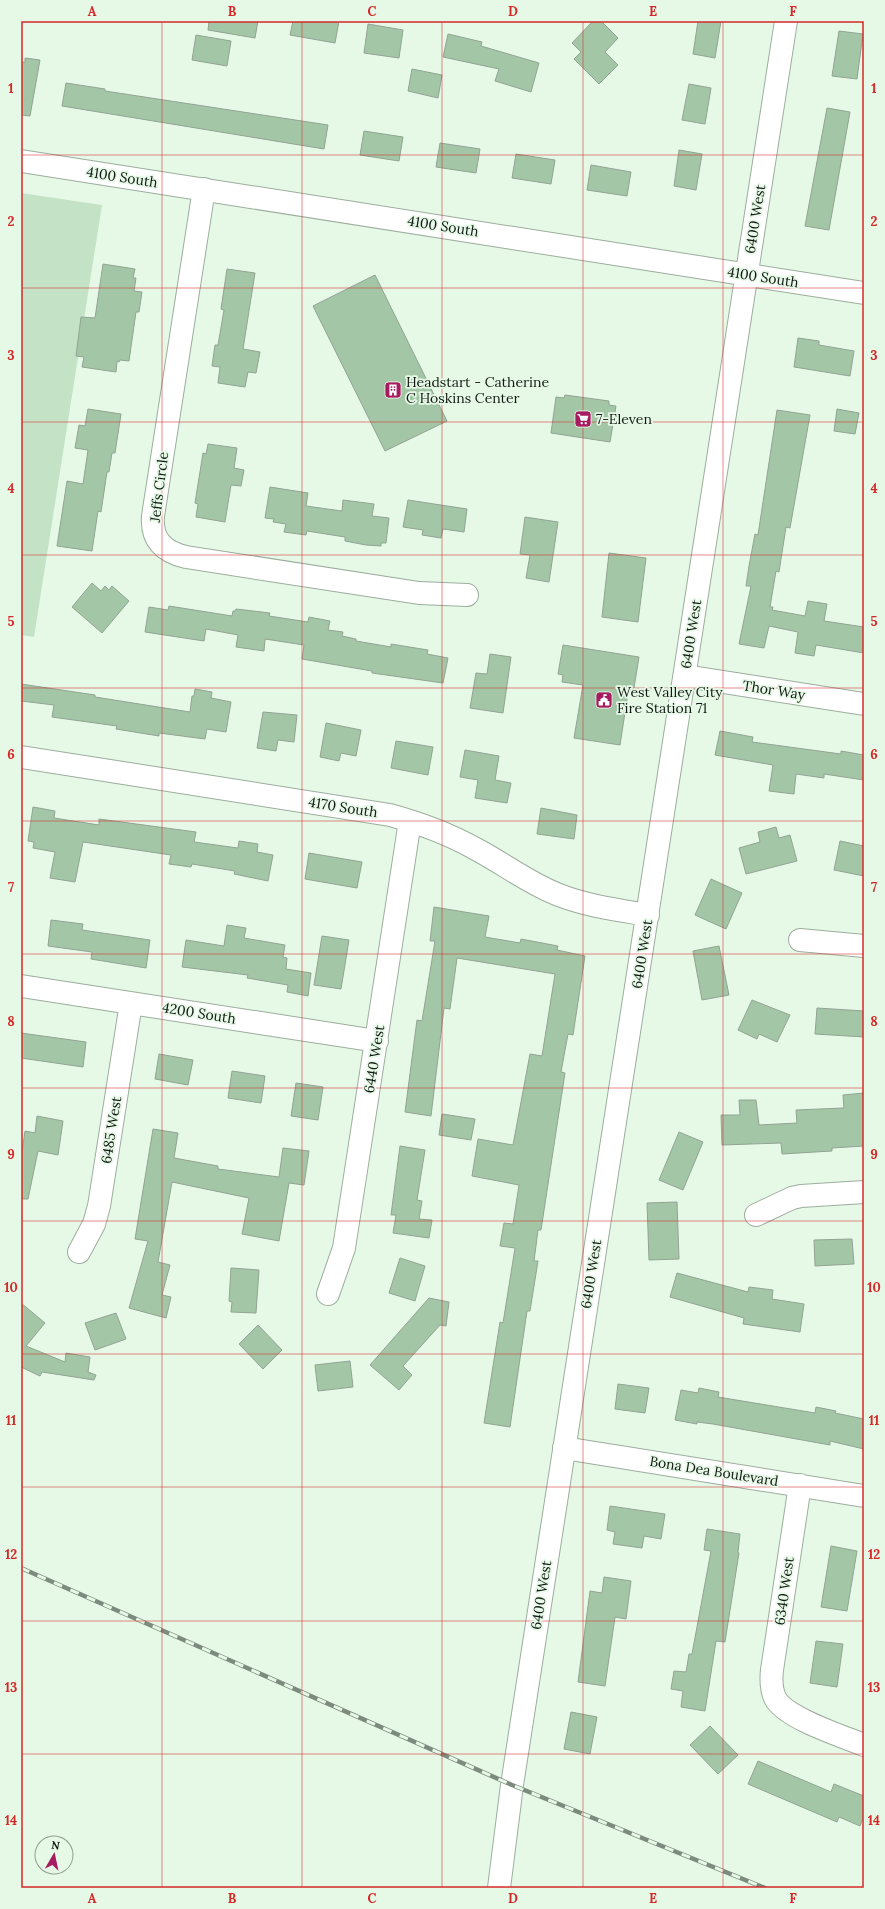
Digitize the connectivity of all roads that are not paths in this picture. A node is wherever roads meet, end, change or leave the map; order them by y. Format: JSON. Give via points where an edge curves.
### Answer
{"nodes":[{"id":1,"x":786,"y":21,"type":"edge"},
{"id":2,"x":21,"y":161,"type":"edge"},
{"id":3,"x":204,"y":189,"type":"junction"},
{"id":4,"x":746,"y":274,"type":"junction"},
{"id":5,"x":864,"y":293,"type":"edge"},
{"id":6,"x":467,"y":595,"type":"dead end"},
{"id":7,"x":685,"y":676,"type":"junction"},
{"id":8,"x":864,"y":704,"type":"edge"},
{"id":9,"x":21,"y":757,"type":"edge"},
{"id":10,"x":410,"y":821,"type":"junction"},
{"id":11,"x":648,"y":915,"type":"junction"},
{"id":12,"x":800,"y":940,"type":"dead end"},
{"id":13,"x":864,"y":946,"type":"edge"},
{"id":14,"x":21,"y":986,"type":"edge"},
{"id":15,"x":131,"y":1003,"type":"junction"},
{"id":16,"x":376,"y":1041,"type":"junction"},
{"id":17,"x":864,"y":1192,"type":"edge"},
{"id":18,"x":756,"y":1215,"type":"dead end"},
{"id":19,"x":79,"y":1252,"type":"dead end"},
{"id":20,"x":328,"y":1294,"type":"dead end"},
{"id":21,"x":564,"y":1448,"type":"junction"},
{"id":22,"x":800,"y":1485,"type":"junction"},
{"id":23,"x":864,"y":1496,"type":"edge"},
{"id":24,"x":864,"y":1745,"type":"edge"},
{"id":25,"x":499,"y":1888,"type":"edge"}],
"edges":[{"from":1,"to":4,"type":"street","name":"6400 West"},
{"from":2,"to":3,"type":"street","name":"4100 South"},
{"from":3,"to":4,"type":"street","name":"4100 South"},
{"from":3,"to":6,"type":"street","name":"Jeffs Circle","via":[[153,516],[153,528],[158,541],[169,552],[186,557],[419,593]]},
{"from":4,"to":5,"type":"street","name":"4100 South"},
{"from":4,"to":7,"type":"street","name":"6400 West"},
{"from":7,"to":8,"type":"street","name":"Thor Way"},
{"from":7,"to":11,"type":"street","name":"6400 West"},
{"from":9,"to":10,"type":"street","name":"4170 South","via":[[370,811]]},
{"from":10,"to":11,"type":"street","name":"4170 South","via":[[456,838],[559,895],[597,906]]},
{"from":10,"to":16,"type":"street","name":"6440 West"},
{"from":11,"to":21,"type":"street","name":"6400 West"},
{"from":12,"to":13,"type":"street"},
{"from":14,"to":15,"type":"street","name":"4200 South"},
{"from":15,"to":16,"type":"street","name":"4200 South"},
{"from":15,"to":19,"type":"street","name":"6485 West","via":[[100,1206],[94,1224]]},
{"from":16,"to":20,"type":"street","name":"6440 West","via":[[344,1248]]},
{"from":17,"to":18,"type":"street","via":[[801,1196]]},
{"from":21,"to":22,"type":"street","name":"Bona Dea Boulevard"},
{"from":21,"to":25,"type":"street","name":"6400 West","via":[[512,1785]]},
{"from":22,"to":23,"type":"street","name":"Bona Dea Boulevard"},
{"from":22,"to":24,"type":"street","name":"6340 West","via":[[772,1670],[775,1697],[794,1716]]}]}
